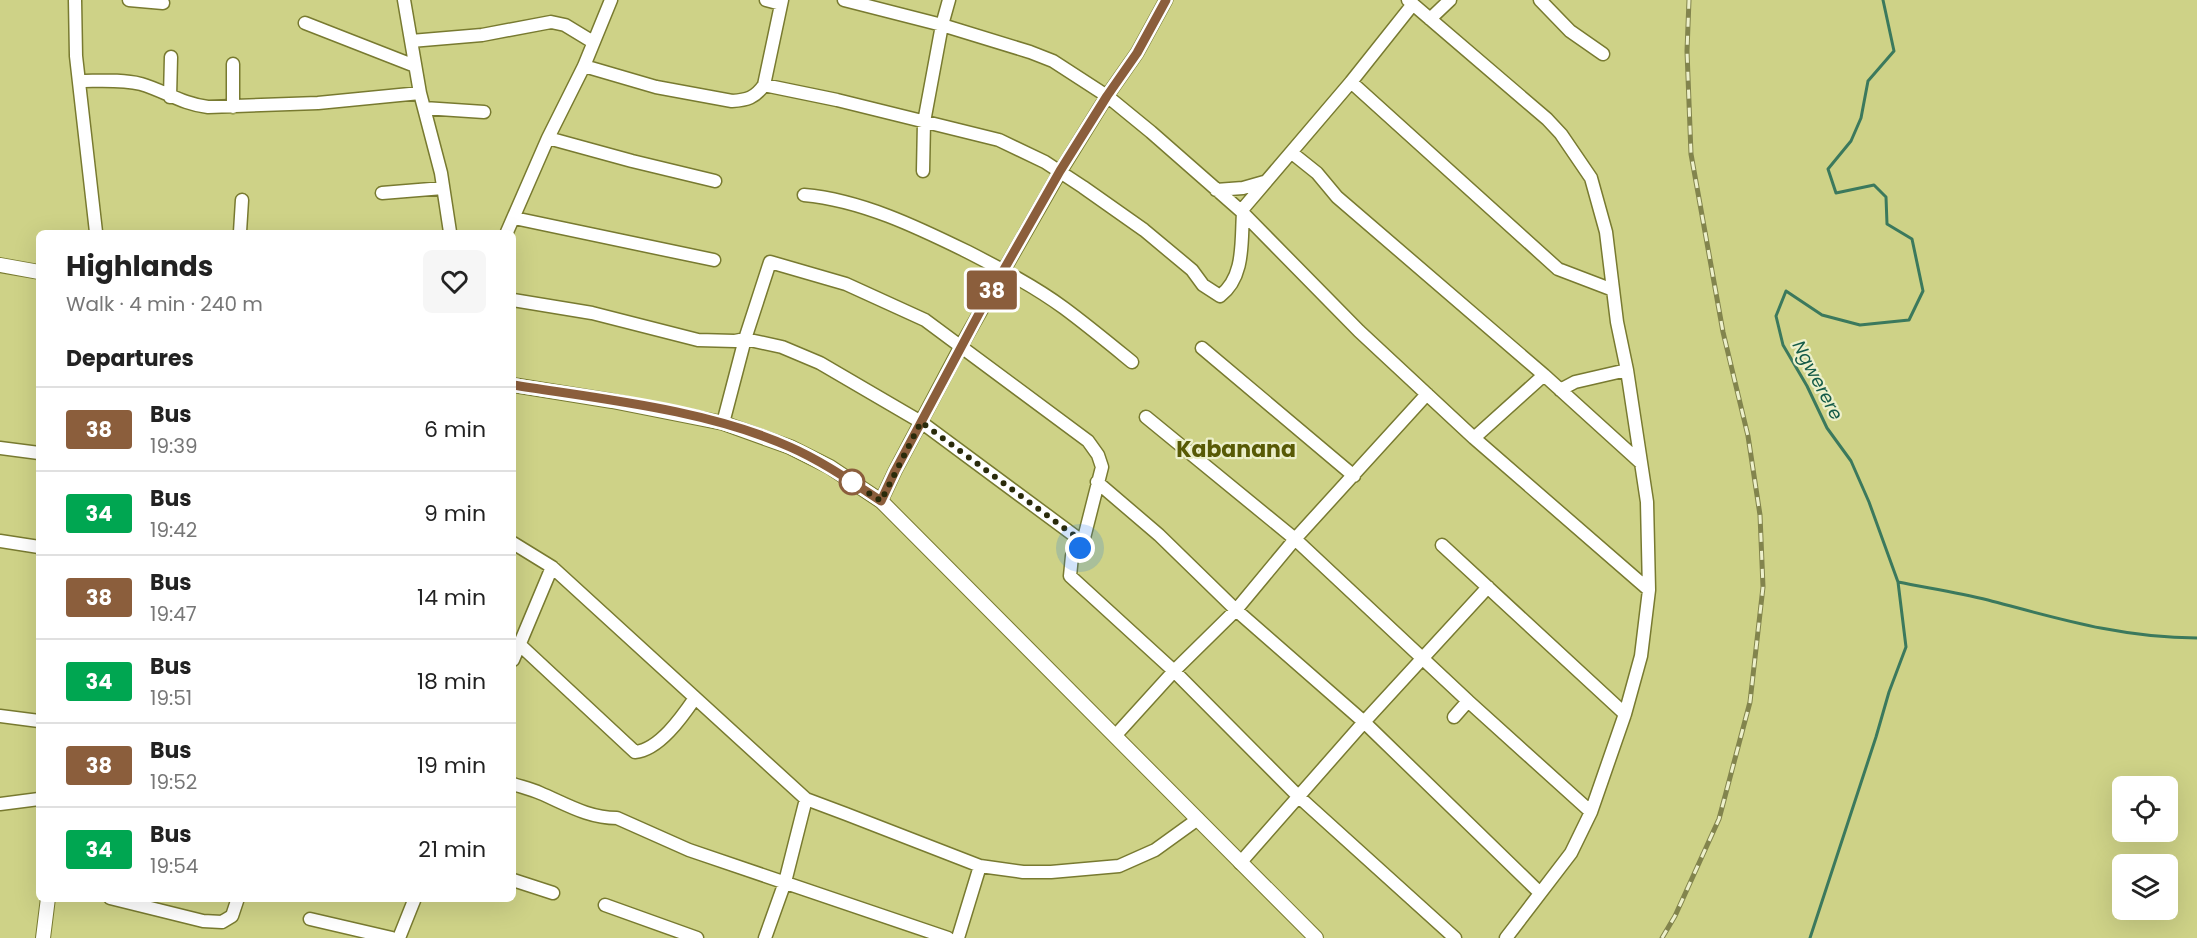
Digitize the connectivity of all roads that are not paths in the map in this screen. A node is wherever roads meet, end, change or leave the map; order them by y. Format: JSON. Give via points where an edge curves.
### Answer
{"nodes":[{"id":1,"x":75,"y":0,"type":"edge"},
{"id":2,"x":129,"y":0,"type":"edge"},
{"id":3,"x":404,"y":0,"type":"edge"},
{"id":4,"x":611,"y":0,"type":"edge"},
{"id":5,"x":766,"y":0,"type":"edge"},
{"id":6,"x":844,"y":0,"type":"edge"},
{"id":7,"x":949,"y":0,"type":"edge"},
{"id":8,"x":1166,"y":0,"type":"edge"},
{"id":9,"x":1450,"y":0,"type":"edge"},
{"id":10,"x":1540,"y":0,"type":"edge"},
{"id":11,"x":781,"y":2,"type":"edge"},
{"id":12,"x":1411,"y":2,"type":"edge"},
{"id":13,"x":164,"y":3,"type":"dead end"},
{"id":14,"x":1430,"y":19,"type":"junction"},
{"id":15,"x":305,"y":23,"type":"dead end"},
{"id":16,"x":942,"y":25,"type":"junction"},
{"id":17,"x":411,"y":41,"type":"junction"},
{"id":18,"x":593,"y":42,"type":"junction"},
{"id":19,"x":1603,"y":54,"type":"dead end"},
{"id":20,"x":171,"y":57,"type":"dead end"},
{"id":21,"x":233,"y":64,"type":"dead end"},
{"id":22,"x":415,"y":66,"type":"junction"},
{"id":23,"x":584,"y":66,"type":"junction"},
{"id":24,"x":79,"y":81,"type":"junction"},
{"id":25,"x":1351,"y":82,"type":"junction"},
{"id":26,"x":764,"y":85,"type":"junction"},
{"id":27,"x":420,"y":93,"type":"junction"},
{"id":28,"x":1107,"y":96,"type":"junction"},
{"id":29,"x":170,"y":97,"type":"junction"},
{"id":30,"x":233,"y":107,"type":"junction"},
{"id":31,"x":424,"y":108,"type":"junction"},
{"id":32,"x":484,"y":112,"type":"dead end"},
{"id":33,"x":924,"y":122,"type":"junction"},
{"id":34,"x":548,"y":138,"type":"junction"},
{"id":35,"x":1292,"y":153,"type":"junction"},
{"id":36,"x":923,"y":171,"type":"dead end"},
{"id":37,"x":1060,"y":171,"type":"junction"},
{"id":38,"x":716,"y":181,"type":"dead end"},
{"id":39,"x":1264,"y":182,"type":"junction"},
{"id":40,"x":443,"y":188,"type":"junction"},
{"id":41,"x":1216,"y":190,"type":"junction"},
{"id":42,"x":382,"y":193,"type":"dead end"},
{"id":43,"x":804,"y":195,"type":"dead end"},
{"id":44,"x":242,"y":200,"type":"dead end"},
{"id":45,"x":1242,"y":212,"type":"junction"},
{"id":46,"x":514,"y":218,"type":"junction"},
{"id":47,"x":96,"y":230,"type":"edge"},
{"id":48,"x":240,"y":230,"type":"edge"},
{"id":49,"x":450,"y":230,"type":"edge"},
{"id":50,"x":508,"y":230,"type":"edge"},
{"id":51,"x":714,"y":260,"type":"dead end"},
{"id":52,"x":0,"y":265,"type":"edge"},
{"id":53,"x":1004,"y":270,"type":"junction"},
{"id":54,"x":36,"y":271,"type":"edge"},
{"id":55,"x":1613,"y":290,"type":"junction"},
{"id":56,"x":516,"y":301,"type":"edge"},
{"id":57,"x":745,"y":339,"type":"junction"},
{"id":58,"x":961,"y":346,"type":"junction"},
{"id":59,"x":1202,"y":348,"type":"dead end"},
{"id":60,"x":1132,"y":362,"type":"dead end"},
{"id":61,"x":1627,"y":370,"type":"junction"},
{"id":62,"x":1544,"y":375,"type":"junction"},
{"id":63,"x":516,"y":385,"type":"edge"},
{"id":64,"x":1560,"y":390,"type":"junction"},
{"id":65,"x":1427,"y":394,"type":"junction"},
{"id":66,"x":1146,"y":417,"type":"dead end"},
{"id":67,"x":921,"y":422,"type":"junction"},
{"id":68,"x":723,"y":423,"type":"junction"},
{"id":69,"x":1474,"y":438,"type":"junction"},
{"id":70,"x":0,"y":447,"type":"edge"},
{"id":71,"x":36,"y":453,"type":"edge"},
{"id":72,"x":1641,"y":463,"type":"junction"},
{"id":73,"x":1354,"y":476,"type":"junction"},
{"id":74,"x":1097,"y":482,"type":"junction"},
{"id":75,"x":881,"y":501,"type":"junction"},
{"id":76,"x":1295,"y":539,"type":"junction"},
{"id":77,"x":0,"y":541,"type":"edge"},
{"id":78,"x":1083,"y":542,"type":"junction"},
{"id":79,"x":516,"y":545,"type":"edge"},
{"id":80,"x":1442,"y":545,"type":"dead end"},
{"id":81,"x":36,"y":547,"type":"edge"},
{"id":82,"x":552,"y":567,"type":"junction"},
{"id":83,"x":1488,"y":586,"type":"junction"},
{"id":84,"x":1649,"y":590,"type":"junction"},
{"id":85,"x":1236,"y":610,"type":"junction"},
{"id":86,"x":516,"y":643,"type":"edge"},
{"id":87,"x":1422,"y":658,"type":"junction"},
{"id":88,"x":1174,"y":671,"type":"junction"},
{"id":89,"x":696,"y":698,"type":"junction"},
{"id":90,"x":1468,"y":701,"type":"junction"},
{"id":91,"x":1625,"y":714,"type":"junction"},
{"id":92,"x":0,"y":716,"type":"edge"},
{"id":93,"x":1454,"y":717,"type":"dead end"},
{"id":94,"x":36,"y":721,"type":"edge"},
{"id":95,"x":1364,"y":722,"type":"junction"},
{"id":96,"x":1115,"y":736,"type":"junction"},
{"id":97,"x":516,"y":785,"type":"edge"},
{"id":98,"x":1299,"y":797,"type":"junction"},
{"id":99,"x":36,"y":799,"type":"edge"},
{"id":100,"x":806,"y":799,"type":"junction"},
{"id":101,"x":0,"y":804,"type":"edge"},
{"id":102,"x":1591,"y":812,"type":"junction"},
{"id":103,"x":1198,"y":819,"type":"junction"},
{"id":104,"x":1240,"y":863,"type":"junction"},
{"id":105,"x":980,"y":866,"type":"junction"},
{"id":106,"x":516,"y":881,"type":"edge"},
{"id":107,"x":785,"y":882,"type":"junction"},
{"id":108,"x":553,"y":892,"type":"dead end"},
{"id":109,"x":1540,"y":893,"type":"junction"},
{"id":110,"x":48,"y":902,"type":"edge"},
{"id":111,"x":126,"y":902,"type":"edge"},
{"id":112,"x":237,"y":902,"type":"edge"},
{"id":113,"x":413,"y":902,"type":"edge"},
{"id":114,"x":605,"y":905,"type":"dead end"},
{"id":115,"x":310,"y":919,"type":"dead end"},
{"id":116,"x":43,"y":938,"type":"edge"},
{"id":117,"x":392,"y":938,"type":"edge"},
{"id":118,"x":399,"y":938,"type":"edge"},
{"id":119,"x":697,"y":938,"type":"edge"},
{"id":120,"x":765,"y":938,"type":"edge"},
{"id":121,"x":948,"y":938,"type":"edge"},
{"id":122,"x":958,"y":938,"type":"edge"},
{"id":123,"x":1316,"y":938,"type":"edge"},
{"id":124,"x":1455,"y":938,"type":"edge"},
{"id":125,"x":1506,"y":938,"type":"edge"}],
"edges":[{"from":1,"to":24,"type":"street"},
{"from":2,"to":13,"type":"street"},
{"from":3,"to":17,"type":"street"},
{"from":4,"to":18,"type":"street"},
{"from":5,"to":11,"type":"street"},
{"from":6,"to":16,"type":"street"},
{"from":7,"to":16,"type":"street"},
{"from":8,"to":28,"type":"street","via":[[1137,53]]},
{"from":9,"to":14,"type":"street"},
{"from":10,"to":19,"type":"street","via":[[1570,31]]},
{"from":11,"to":26,"type":"street"},
{"from":12,"to":14,"type":"street"},
{"from":12,"to":25,"type":"street"},
{"from":14,"to":55,"type":"street","via":[[1547,119],[1579,159],[1591,178],[1606,232]]},
{"from":15,"to":22,"type":"street"},
{"from":16,"to":28,"type":"street","via":[[1053,61]]},
{"from":16,"to":33,"type":"street"},
{"from":17,"to":18,"type":"street","via":[[482,35],[551,22],[566,25]]},
{"from":17,"to":22,"type":"street"},
{"from":18,"to":23,"type":"street"},
{"from":20,"to":29,"type":"street"},
{"from":21,"to":30,"type":"street"},
{"from":22,"to":27,"type":"street"},
{"from":23,"to":26,"type":"street","via":[[656,87],[732,101],[757,96]]},
{"from":23,"to":34,"type":"street"},
{"from":24,"to":29,"type":"street","via":[[140,84]]},
{"from":24,"to":47,"type":"street"},
{"from":25,"to":35,"type":"street"},
{"from":25,"to":55,"type":"street","via":[[1558,269]]},
{"from":26,"to":33,"type":"street"},
{"from":27,"to":30,"type":"street"},
{"from":27,"to":31,"type":"street"},
{"from":28,"to":37,"type":"street"},
{"from":28,"to":41,"type":"street"},
{"from":29,"to":30,"type":"street","via":[[193,106]]},
{"from":31,"to":32,"type":"street"},
{"from":31,"to":40,"type":"street"},
{"from":33,"to":36,"type":"street"},
{"from":33,"to":37,"type":"street","via":[[999,140]]},
{"from":34,"to":38,"type":"street"},
{"from":34,"to":46,"type":"street"},
{"from":35,"to":39,"type":"street"},
{"from":35,"to":62,"type":"street","via":[[1317,173],[1336,197]]},
{"from":37,"to":45,"type":"street","via":[[1144,230],[1220,296],[1230,289],[1237,276]]},
{"from":37,"to":53,"type":"street"},
{"from":39,"to":41,"type":"street"},
{"from":39,"to":45,"type":"street"},
{"from":40,"to":42,"type":"street"},
{"from":40,"to":49,"type":"street"},
{"from":41,"to":45,"type":"street"},
{"from":43,"to":53,"type":"street","via":[[849,204],[908,223]]},
{"from":44,"to":48,"type":"street"},
{"from":45,"to":65,"type":"street"},
{"from":46,"to":50,"type":"street"},
{"from":46,"to":51,"type":"street"},
{"from":52,"to":54,"type":"street"},
{"from":53,"to":58,"type":"street"},
{"from":53,"to":60,"type":"street","via":[[1062,307]]},
{"from":55,"to":61,"type":"street"},
{"from":56,"to":57,"type":"street","via":[[698,340]]},
{"from":57,"to":58,"type":"street","via":[[770,262],[846,284],[925,320]]},
{"from":57,"to":67,"type":"street","via":[[782,347],[820,363]]},
{"from":57,"to":68,"type":"street"},
{"from":58,"to":67,"type":"street"},
{"from":58,"to":74,"type":"street","via":[[1088,441],[1102,467]]},
{"from":59,"to":73,"type":"street"},
{"from":61,"to":64,"type":"street","via":[[1575,382]]},
{"from":61,"to":72,"type":"street"},
{"from":62,"to":64,"type":"street"},
{"from":62,"to":69,"type":"street"},
{"from":63,"to":68,"type":"street"},
{"from":64,"to":72,"type":"street"},
{"from":65,"to":69,"type":"street"},
{"from":65,"to":73,"type":"street"},
{"from":66,"to":76,"type":"street"},
{"from":67,"to":75,"type":"street"},
{"from":67,"to":78,"type":"street"},
{"from":68,"to":75,"type":"street","via":[[790,447]]},
{"from":69,"to":84,"type":"street"},
{"from":70,"to":71,"type":"street"},
{"from":72,"to":84,"type":"street","via":[[1647,502]]},
{"from":73,"to":76,"type":"street"},
{"from":74,"to":78,"type":"street"},
{"from":74,"to":85,"type":"street","via":[[1159,535]]},
{"from":75,"to":96,"type":"street"},
{"from":76,"to":85,"type":"street"},
{"from":76,"to":87,"type":"street"},
{"from":77,"to":81,"type":"street"},
{"from":78,"to":88,"type":"street","via":[[1072,556],[1070,576]]},
{"from":79,"to":82,"type":"street"},
{"from":80,"to":83,"type":"street"},
{"from":82,"to":86,"type":"street"},
{"from":82,"to":89,"type":"street"},
{"from":83,"to":87,"type":"street"},
{"from":83,"to":91,"type":"street"},
{"from":84,"to":91,"type":"street","via":[[1641,656]]},
{"from":85,"to":88,"type":"street"},
{"from":85,"to":95,"type":"street"},
{"from":86,"to":89,"type":"street","via":[[635,752],[653,747]]},
{"from":87,"to":90,"type":"street"},
{"from":87,"to":95,"type":"street"},
{"from":88,"to":96,"type":"street"},
{"from":88,"to":98,"type":"street"},
{"from":89,"to":100,"type":"street"},
{"from":90,"to":93,"type":"street"},
{"from":90,"to":102,"type":"street"},
{"from":91,"to":102,"type":"street"},
{"from":92,"to":94,"type":"street"},
{"from":95,"to":98,"type":"street"},
{"from":95,"to":109,"type":"street"},
{"from":96,"to":103,"type":"street"},
{"from":97,"to":107,"type":"street","via":[[579,812],[604,819],[617,818],[689,850]]},
{"from":98,"to":104,"type":"street"},
{"from":98,"to":124,"type":"street"},
{"from":99,"to":101,"type":"street"},
{"from":100,"to":105,"type":"street"},
{"from":100,"to":107,"type":"street"},
{"from":102,"to":109,"type":"street","via":[[1571,853]]},
{"from":103,"to":104,"type":"street"},
{"from":103,"to":105,"type":"street","via":[[1155,850],[1119,866],[1023,872]]},
{"from":104,"to":123,"type":"street"},
{"from":105,"to":122,"type":"street"},
{"from":106,"to":108,"type":"street"},
{"from":107,"to":120,"type":"street"},
{"from":107,"to":121,"type":"street"},
{"from":109,"to":125,"type":"street"},
{"from":110,"to":116,"type":"street"},
{"from":111,"to":112,"type":"street","via":[[202,921],[222,922],[232,916]]},
{"from":113,"to":118,"type":"street"},
{"from":114,"to":119,"type":"street"},
{"from":115,"to":117,"type":"street"}]}
